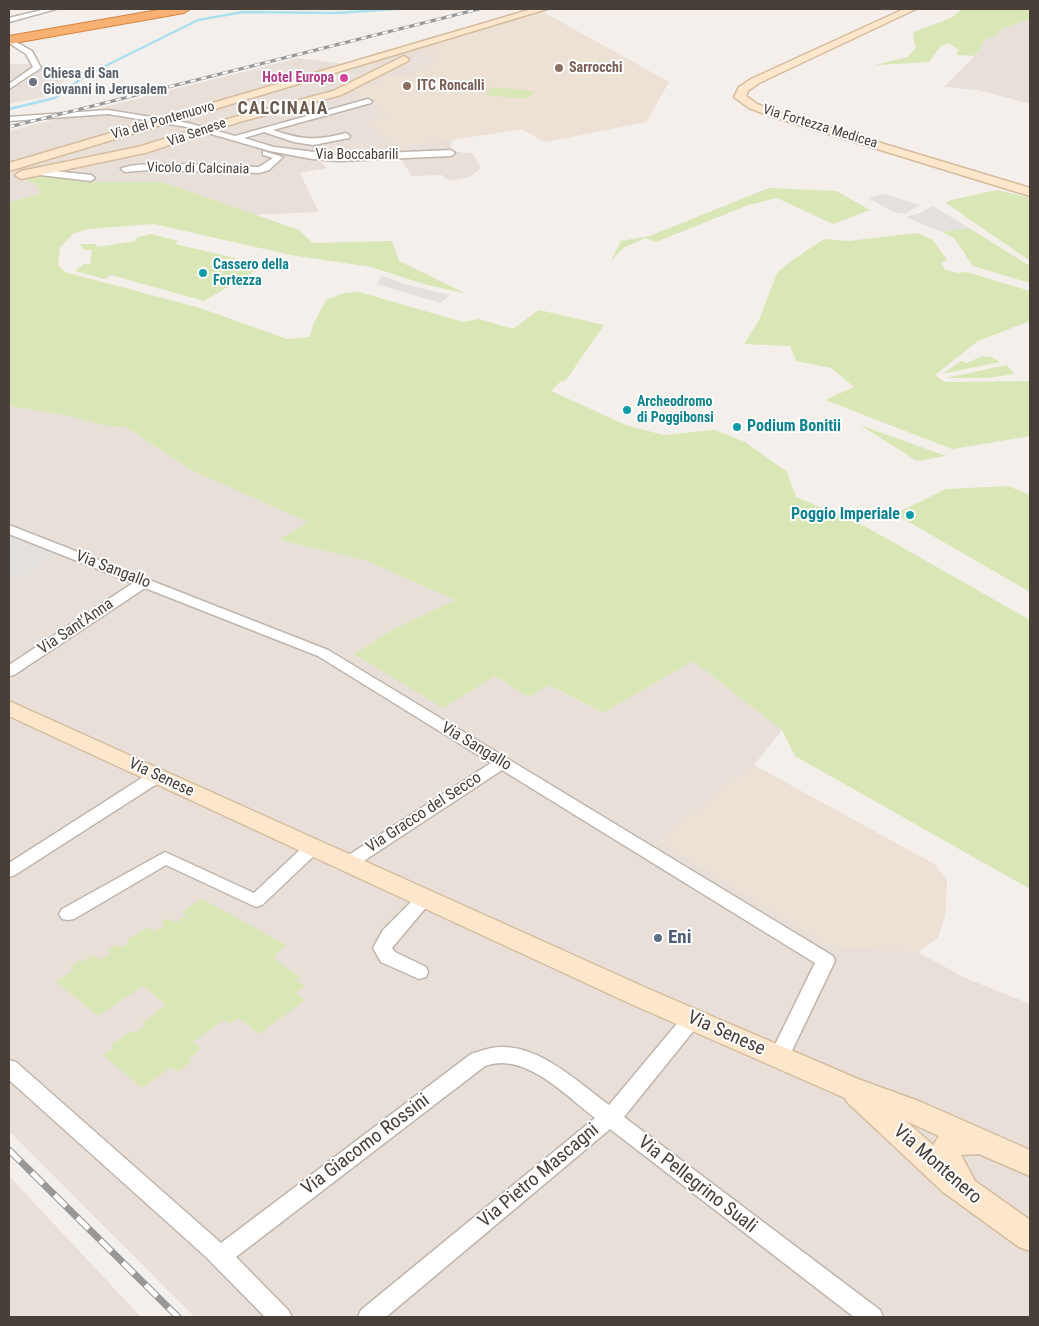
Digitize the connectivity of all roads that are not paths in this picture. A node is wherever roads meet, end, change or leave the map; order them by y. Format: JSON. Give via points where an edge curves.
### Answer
{"nodes":[{"id":1,"x":53,"y":9,"type":"edge"},
{"id":2,"x":170,"y":9,"type":"edge"},
{"id":3,"x":184,"y":9,"type":"edge"},
{"id":4,"x":529,"y":9,"type":"edge"},
{"id":5,"x":542,"y":9,"type":"edge"},
{"id":6,"x":911,"y":9,"type":"edge"},
{"id":7,"x":517,"y":15,"type":"junction"},
{"id":8,"x":9,"y":20,"type":"edge"},
{"id":9,"x":9,"y":39,"type":"edge"},
{"id":10,"x":410,"y":52,"type":"junction"},
{"id":11,"x":9,"y":87,"type":"edge"},
{"id":12,"x":368,"y":101,"type":"dead end"},
{"id":13,"x":9,"y":119,"type":"edge"},
{"id":14,"x":163,"y":121,"type":"junction"},
{"id":15,"x":206,"y":129,"type":"junction"},
{"id":16,"x":265,"y":130,"type":"junction"},
{"id":17,"x":346,"y":136,"type":"dead end"},
{"id":18,"x":235,"y":138,"type":"junction"},
{"id":19,"x":451,"y":153,"type":"dead end"},
{"id":20,"x":9,"y":167,"type":"edge"},
{"id":21,"x":125,"y":169,"type":"dead end"},
{"id":22,"x":35,"y":172,"type":"junction"},
{"id":23,"x":9,"y":178,"type":"edge"},
{"id":24,"x":91,"y":178,"type":"dead end"},
{"id":25,"x":1030,"y":192,"type":"edge"},
{"id":26,"x":9,"y":528,"type":"edge"},
{"id":27,"x":144,"y":582,"type":"junction"},
{"id":28,"x":9,"y":672,"type":"edge"},
{"id":29,"x":9,"y":708,"type":"edge"},
{"id":30,"x":502,"y":762,"type":"junction"},
{"id":31,"x":157,"y":776,"type":"junction"},
{"id":32,"x":312,"y":848,"type":"junction"},
{"id":33,"x":346,"y":864,"type":"junction"},
{"id":34,"x":9,"y":871,"type":"edge"},
{"id":35,"x":424,"y":899,"type":"junction"},
{"id":36,"x":68,"y":914,"type":"dead end"},
{"id":37,"x":419,"y":972,"type":"dead end"},
{"id":38,"x":692,"y":1019,"type":"junction"},
{"id":39,"x":520,"y":1057,"type":"joint"},
{"id":40,"x":779,"y":1057,"type":"junction"},
{"id":41,"x":9,"y":1068,"type":"edge"},
{"id":42,"x":848,"y":1087,"type":"junction"},
{"id":43,"x":610,"y":1117,"type":"junction"},
{"id":44,"x":985,"y":1143,"type":"junction"},
{"id":45,"x":1030,"y":1163,"type":"edge"},
{"id":46,"x":970,"y":1196,"type":"junction"},
{"id":47,"x":1030,"y":1237,"type":"edge"},
{"id":48,"x":220,"y":1256,"type":"junction"},
{"id":49,"x":280,"y":1317,"type":"edge"},
{"id":50,"x":369,"y":1317,"type":"edge"},
{"id":51,"x":872,"y":1317,"type":"edge"}],
"edges":[{"from":1,"to":8,"type":"street"},
{"from":2,"to":9,"type":"highway"},
{"from":3,"to":9,"type":"highway"},
{"from":4,"to":7,"type":"main road"},
{"from":5,"to":7,"type":"main road"},
{"from":6,"to":25,"type":"main road","name":"Via Fortezza Medicea","via":[[755,81],[743,89],[740,97],[774,114]]},
{"from":7,"to":10,"type":"main road","name":"Via Senese"},
{"from":9,"to":11,"type":"street","via":[[29,53],[36,68]]},
{"from":10,"to":14,"type":"main road","name":"Via del Pontenuovo"},
{"from":10,"to":15,"type":"main road","name":"Via Senese","via":[[347,89]]},
{"from":12,"to":16,"type":"street"},
{"from":13,"to":14,"type":"street","name":"Via Boccabarili","via":[[100,112]]},
{"from":14,"to":15,"type":"street","name":"Via Boccabarili"},
{"from":14,"to":20,"type":"main road","name":"Via del Pontenuovo"},
{"from":15,"to":18,"type":"street","name":"Via Boccabarili"},
{"from":15,"to":22,"type":"main road","name":"Via Senese","via":[[130,153]]},
{"from":16,"to":17,"type":"street","via":[[308,144]]},
{"from":16,"to":18,"type":"street"},
{"from":18,"to":19,"type":"street","name":"Via Boccabarili","via":[[277,150],[328,157]]},
{"from":18,"to":21,"type":"street","name":"Vicolo di Calcinaia","via":[[250,148],[279,157],[266,168],[257,170]]},
{"from":22,"to":23,"type":"main road","name":"Via Senese"},
{"from":22,"to":24,"type":"street"},
{"from":26,"to":27,"type":"street","name":"Via Sangallo"},
{"from":27,"to":28,"type":"street","name":"Via Sant'Anna"},
{"from":27,"to":30,"type":"street","name":"Via Sangallo","via":[[317,650]]},
{"from":29,"to":31,"type":"main road","name":"Via Senese"},
{"from":30,"to":33,"type":"street","name":"Via Gracco del Secco"},
{"from":30,"to":40,"type":"street","name":"Via Sangallo","via":[[826,961]]},
{"from":31,"to":32,"type":"main road","name":"Via Senese"},
{"from":31,"to":34,"type":"street"},
{"from":32,"to":33,"type":"main road","name":"Via Senese"},
{"from":32,"to":36,"type":"street","via":[[256,901],[165,858]]},
{"from":33,"to":35,"type":"main road","name":"Via Senese"},
{"from":35,"to":37,"type":"street","via":[[382,948],[388,957]]},
{"from":35,"to":38,"type":"main road","name":"Via Senese"},
{"from":38,"to":40,"type":"main road","name":"Via Senese"},
{"from":38,"to":43,"type":"street","name":"Via Pietro Mascagni"},
{"from":39,"to":43,"type":"street","name":"Via Pellegrino Suali","via":[[550,1073]]},
{"from":39,"to":48,"type":"street","name":"Via Giacomo Rossini","via":[[497,1055],[478,1060]]},
{"from":40,"to":42,"type":"main road","name":"Via Senese"},
{"from":41,"to":48,"type":"street"},
{"from":42,"to":44,"type":"main road","name":"Via Senese","via":[[905,1107]]},
{"from":42,"to":46,"type":"main road","name":"Via Montenero"},
{"from":43,"to":50,"type":"street","name":"Via Pietro Mascagni"},
{"from":43,"to":51,"type":"street","name":"Via Pellegrino Suali"},
{"from":44,"to":45,"type":"main road","name":"Via Senese"},
{"from":44,"to":46,"type":"main road","via":[[960,1142],[946,1148],[949,1163]]},
{"from":46,"to":47,"type":"main road","name":"Via Montenero"},
{"from":48,"to":49,"type":"street"}]}
